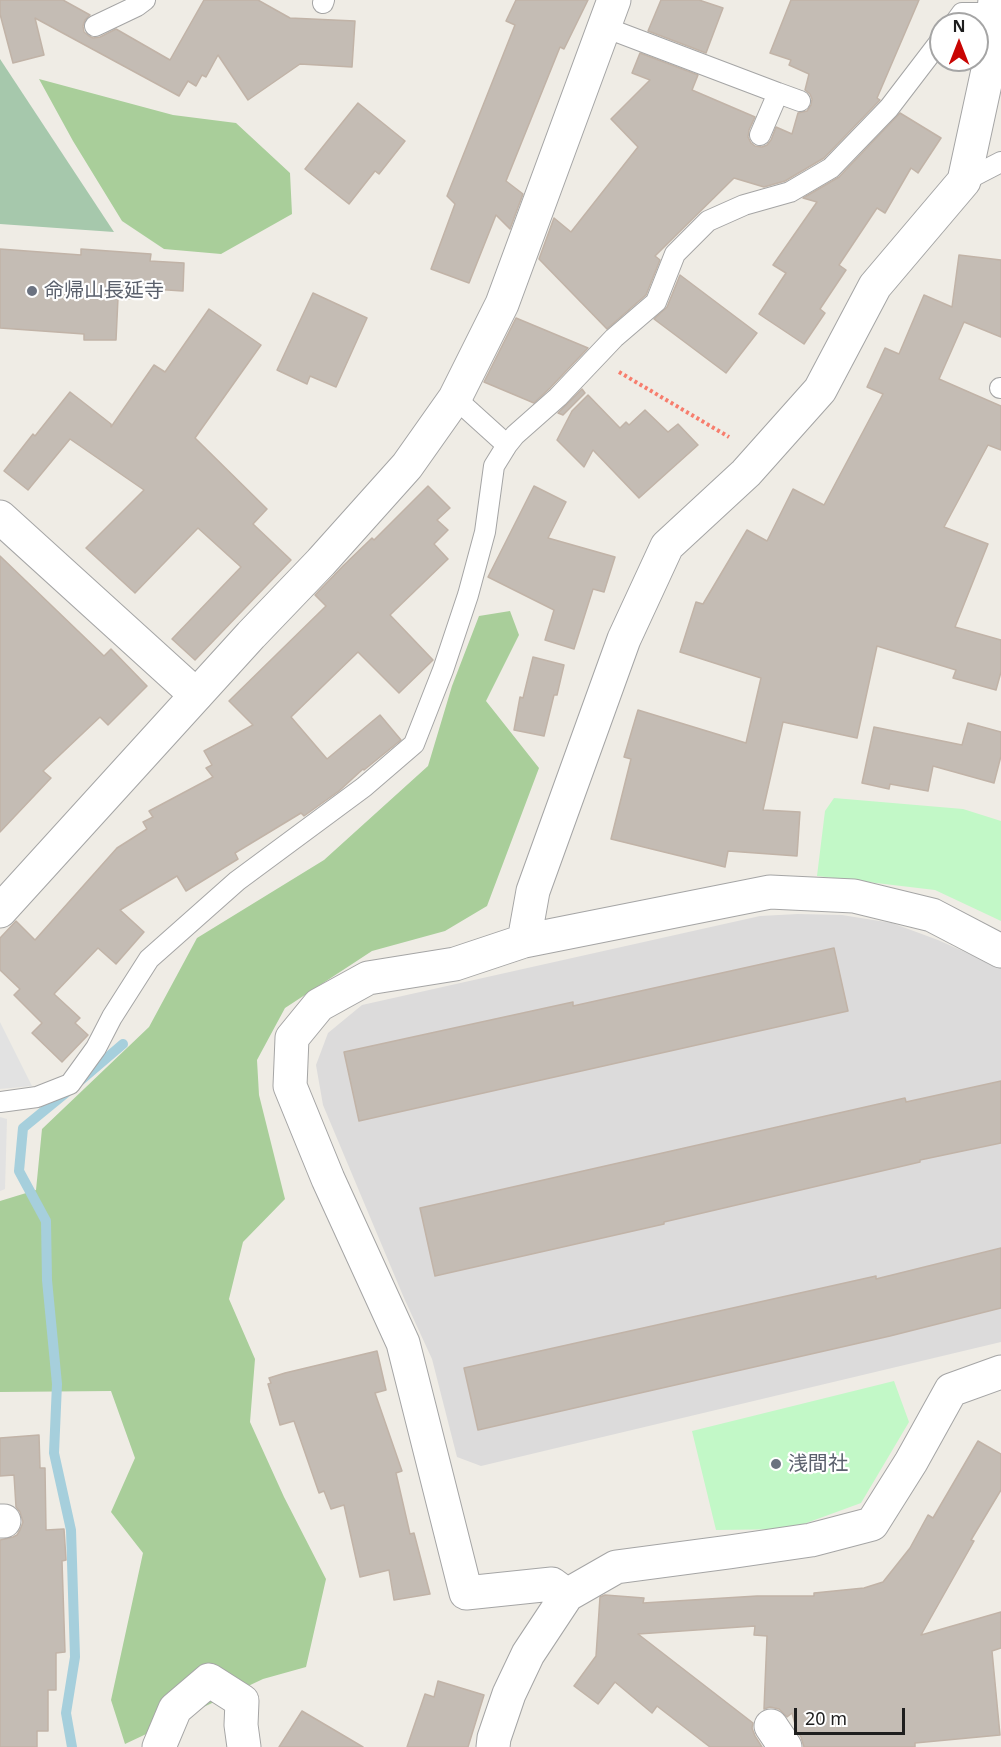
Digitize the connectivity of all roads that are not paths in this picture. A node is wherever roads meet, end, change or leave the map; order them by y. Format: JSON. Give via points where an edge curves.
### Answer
{"nodes":[{"id":1,"x":145,"y":0,"type":"edge"},
{"id":2,"x":997,"y":8,"type":"edge"},
{"id":3,"x":969,"y":12,"type":"edge"},
{"id":4,"x":609,"y":14,"type":"edge"},
{"id":5,"x":94,"y":26,"type":"dead end"},
{"id":6,"x":929,"y":56,"type":"edge"},
{"id":7,"x":778,"y":93,"type":"junction"},
{"id":8,"x":800,"y":101,"type":"dead end"},
{"id":9,"x":760,"y":135,"type":"dead end"},
{"id":10,"x":1001,"y":162,"type":"edge"},
{"id":11,"x":964,"y":181,"type":"junction"},
{"id":12,"x":455,"y":398,"type":"junction"},
{"id":13,"x":507,"y":445,"type":"junction"},
{"id":14,"x":6,"y":532,"type":"edge"},
{"id":15,"x":196,"y":695,"type":"junction"},
{"id":16,"x":0,"y":911,"type":"edge"},
{"id":17,"x":524,"y":941,"type":"junction"},
{"id":18,"x":1001,"y":951,"type":"edge"},
{"id":19,"x":0,"y":1102,"type":"edge"},
{"id":20,"x":997,"y":1379,"type":"edge"},
{"id":21,"x":567,"y":1595,"type":"junction"},
{"id":22,"x":159,"y":1747,"type":"edge"},
{"id":23,"x":244,"y":1747,"type":"edge"},
{"id":24,"x":493,"y":1747,"type":"edge"}],
"edges":[{"from":1,"to":5,"type":"lane"},
{"from":2,"to":3,"type":"lane"},
{"from":2,"to":11,"type":"street"},
{"from":4,"to":7,"type":"lane"},
{"from":4,"to":12,"type":"street","via":[[502,304]]},
{"from":6,"to":13,"type":"lane","via":[[889,108],[831,168],[790,192],[708,220],[675,254],[656,302],[614,338]]},
{"from":7,"to":8,"type":"lane"},
{"from":7,"to":9,"type":"lane"},
{"from":10,"to":11,"type":"lane"},
{"from":11,"to":17,"type":"street","via":[[875,286],[820,390],[746,473],[667,546],[624,639],[588,738],[533,891]]},
{"from":12,"to":13,"type":"lane"},
{"from":12,"to":15,"type":"street","via":[[407,466]]},
{"from":13,"to":19,"type":"lane","via":[[494,466],[485,532],[468,595],[414,744],[364,787],[237,881],[149,958],[70,1084],[37,1097]]},
{"from":14,"to":15,"type":"street"},
{"from":15,"to":16,"type":"street"},
{"from":17,"to":18,"type":"street","via":[[770,892],[854,896],[932,915]]},
{"from":17,"to":21,"type":"street","via":[[455,964],[368,978],[319,1005],[292,1038],[290,1086],[402,1343],[466,1593],[552,1584]]},
{"from":20,"to":21,"type":"street","via":[[951,1390],[872,1524],[811,1540],[616,1567]]},
{"from":21,"to":24,"type":"street","via":[[528,1654],[509,1694]]},
{"from":22,"to":23,"type":"street","via":[[175,1709],[209,1680],[242,1701],[240,1725]]}]}
